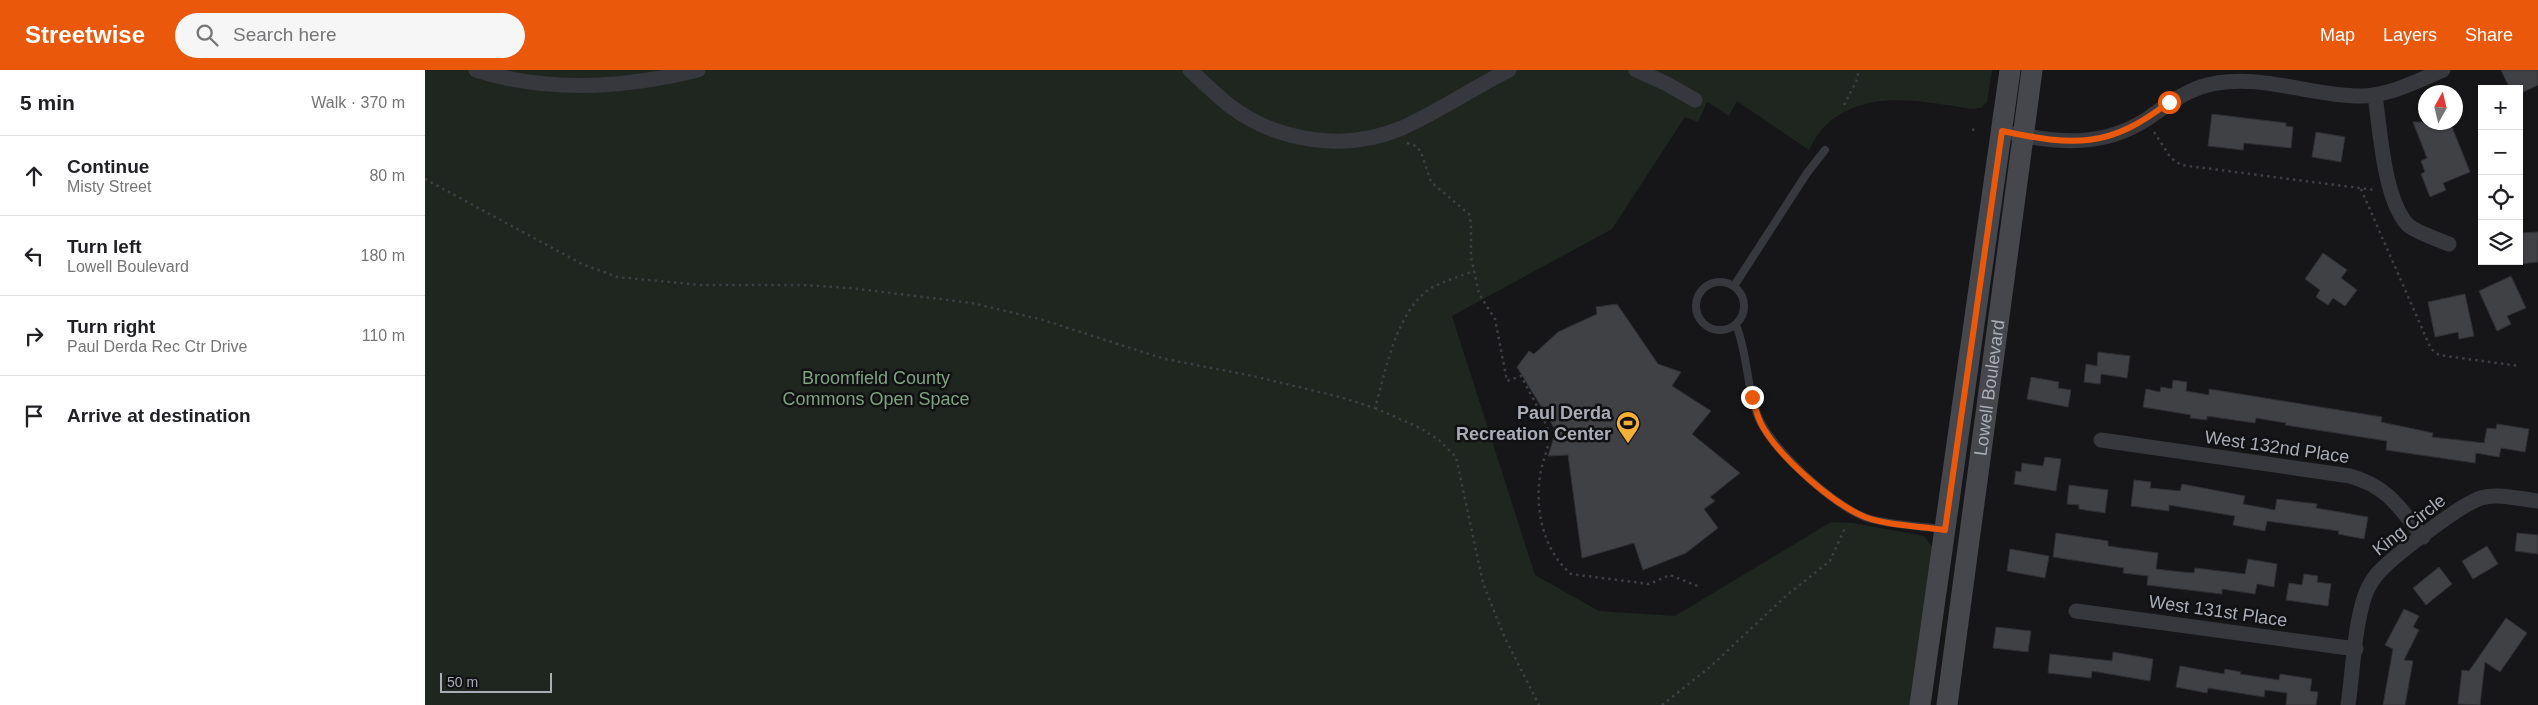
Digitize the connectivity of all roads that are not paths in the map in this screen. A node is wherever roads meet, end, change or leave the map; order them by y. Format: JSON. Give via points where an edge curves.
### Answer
{"nodes":[{"id":1,"x":475,"y":70,"type":"edge"},
{"id":2,"x":698,"y":70,"type":"edge"},
{"id":3,"x":1190,"y":70,"type":"edge"},
{"id":4,"x":1509,"y":70,"type":"edge"},
{"id":5,"x":1636,"y":70,"type":"edge"},
{"id":6,"x":2010,"y":70,"type":"edge"},
{"id":7,"x":2032,"y":70,"type":"edge"},
{"id":8,"x":2443,"y":70,"type":"edge"},
{"id":9,"x":2375,"y":95,"type":"junction"},
{"id":10,"x":1695,"y":100,"type":"dead end"},
{"id":11,"x":2002,"y":131,"type":"junction"},
{"id":12,"x":2023,"y":136,"type":"junction"},
{"id":13,"x":1825,"y":150,"type":"dead end"},
{"id":14,"x":2449,"y":244,"type":"dead end"},
{"id":15,"x":1734,"y":286,"type":"junction"},
{"id":16,"x":1736,"y":325,"type":"junction"},
{"id":17,"x":2101,"y":440,"type":"dead end"},
{"id":18,"x":2538,"y":501,"type":"edge"},
{"id":19,"x":1945,"y":530,"type":"junction"},
{"id":20,"x":2423,"y":536,"type":"junction"},
{"id":21,"x":2076,"y":611,"type":"dead end"},
{"id":22,"x":1955,"y":643,"type":"junction"},
{"id":23,"x":2356,"y":649,"type":"junction"},
{"id":24,"x":1920,"y":705,"type":"edge"},
{"id":25,"x":1947,"y":705,"type":"edge"},
{"id":26,"x":2348,"y":705,"type":"edge"}],
"edges":[{"from":1,"to":2,"type":"street","via":[[536,82],[595,86],[653,80]]},
{"from":3,"to":4,"type":"street","via":[[1225,102],[1253,121],[1298,137],[1337,141],[1400,129]]},
{"from":5,"to":10,"type":"street"},
{"from":6,"to":11,"type":"main road","name":"Lowell Boulevard"},
{"from":7,"to":12,"type":"main road","name":"Lowell Boulevard"},
{"from":8,"to":9,"type":"street"},
{"from":9,"to":12,"type":"street","via":[[2346,95],[2249,82],[2216,83],[2184,94],[2145,120],[2111,137],[2056,141]]},
{"from":9,"to":14,"type":"street","via":[[2386,169],[2392,192],[2408,225]]},
{"from":11,"to":12,"type":"street"},
{"from":11,"to":19,"type":"main road","name":"Lowell Boulevard"},
{"from":12,"to":22,"type":"main road","name":"Lowell Boulevard"},
{"from":13,"to":15,"type":"lane"},
{"from":15,"to":16,"type":"lane","via":[[1740,291],[1744,306],[1741,320]]},
{"from":15,"to":16,"type":"lane","via":[[1726,282],[1710,284],[1702,289],[1696,304],[1697,313],[1706,326],[1721,330]]},
{"from":16,"to":19,"type":"lane","via":[[1743,345],[1750,389],[1763,429],[1799,468],[1842,504],[1867,518]]},
{"from":17,"to":20,"type":"street","name":"West 132nd Place","via":[[2367,480],[2394,500]]},
{"from":18,"to":20,"type":"street","name":"King Circle","via":[[2480,499],[2461,508]]},
{"from":19,"to":22,"type":"main road","via":[[1959,535],[1961,543],[1953,608]]},
{"from":19,"to":24,"type":"main road","name":"Lowell Boulevard"},
{"from":20,"to":23,"type":"street","name":"King Circle","via":[[2384,567],[2372,581],[2360,615]]},
{"from":21,"to":23,"type":"street","name":"West 131st Place"},
{"from":22,"to":25,"type":"main road","name":"Lowell Boulevard"},
{"from":23,"to":26,"type":"street","name":"King Circle"}]}
